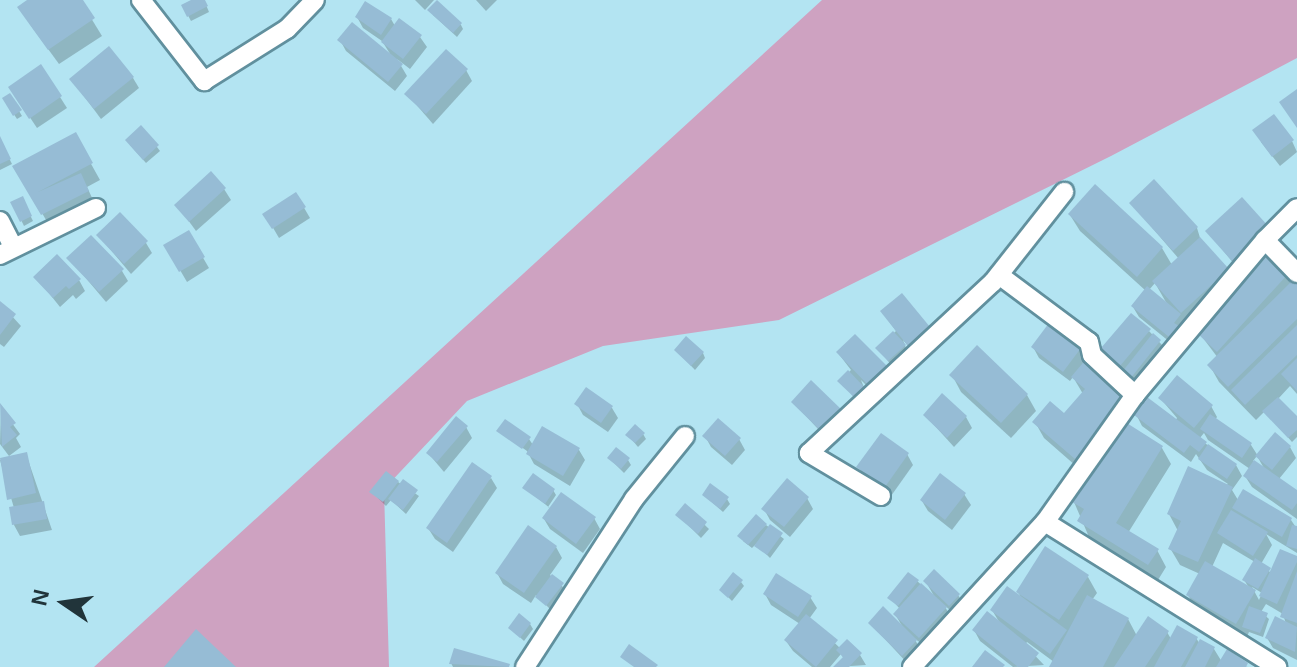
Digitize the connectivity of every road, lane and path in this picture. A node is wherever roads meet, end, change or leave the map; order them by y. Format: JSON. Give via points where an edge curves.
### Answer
{"nodes":[{"id":1,"x":141,"y":0,"type":"edge"},
{"id":2,"x":315,"y":0,"type":"edge"},
{"id":3,"x":1064,"y":192,"type":"dead end"},
{"id":4,"x":96,"y":208,"type":"dead end"},
{"id":5,"x":1297,"y":208,"type":"edge"},
{"id":6,"x":0,"y":221,"type":"edge"},
{"id":7,"x":1265,"y":240,"type":"junction"},
{"id":8,"x":7,"y":251,"type":"edge"},
{"id":9,"x":1297,"y":273,"type":"edge"},
{"id":10,"x":999,"y":275,"type":"junction"},
{"id":11,"x":1135,"y":395,"type":"junction"},
{"id":12,"x":685,"y":436,"type":"dead end"},
{"id":13,"x":881,"y":496,"type":"dead end"},
{"id":14,"x":1045,"y":522,"type":"junction"},
{"id":15,"x":525,"y":667,"type":"edge"},
{"id":16,"x":912,"y":667,"type":"edge"},
{"id":17,"x":1277,"y":667,"type":"edge"}],
"edges":[{"from":1,"to":2,"type":"street","via":[[204,81],[287,29]]},
{"from":3,"to":10,"type":"street"},
{"from":4,"to":8,"type":"street"},
{"from":5,"to":7,"type":"street"},
{"from":6,"to":8,"type":"street"},
{"from":7,"to":9,"type":"street"},
{"from":7,"to":11,"type":"street"},
{"from":10,"to":11,"type":"street","via":[[1089,342],[1092,355]]},
{"from":10,"to":13,"type":"street","via":[[809,453]]},
{"from":11,"to":14,"type":"street"},
{"from":12,"to":15,"type":"street","via":[[634,499]]},
{"from":14,"to":16,"type":"street"},
{"from":14,"to":17,"type":"street"}]}
